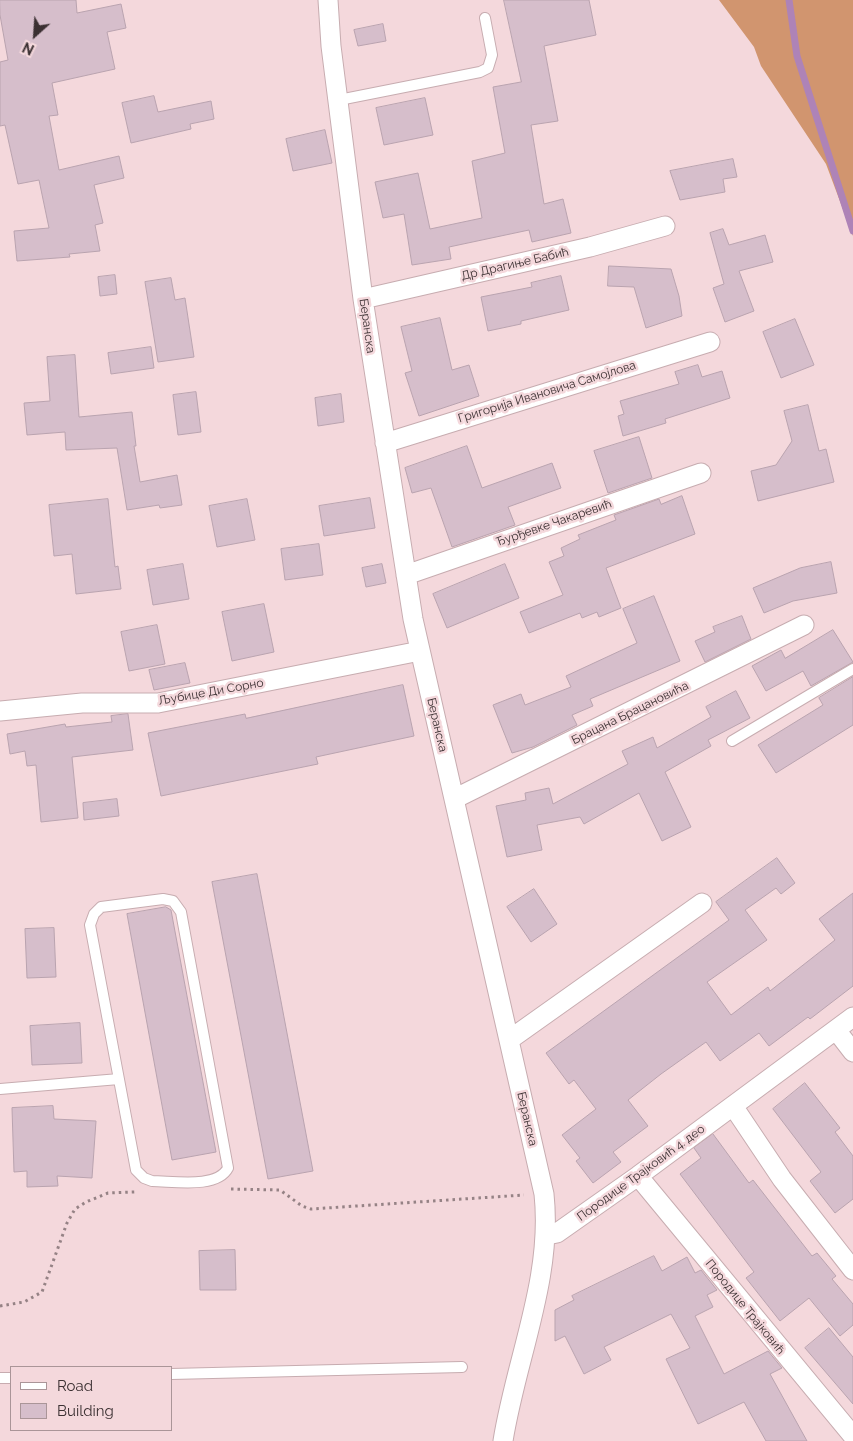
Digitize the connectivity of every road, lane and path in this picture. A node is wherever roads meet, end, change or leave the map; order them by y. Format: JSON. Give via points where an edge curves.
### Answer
{"nodes":[{"id":1,"x":328,"y":0,"type":"edge"},
{"id":2,"x":485,"y":18,"type":"dead end"},
{"id":3,"x":339,"y":100,"type":"junction"},
{"id":4,"x":665,"y":226,"type":"dead end"},
{"id":5,"x":363,"y":299,"type":"junction"},
{"id":6,"x":710,"y":342,"type":"dead end"},
{"id":7,"x":384,"y":443,"type":"junction"},
{"id":8,"x":701,"y":473,"type":"dead end"},
{"id":9,"x":406,"y":575,"type":"junction"},
{"id":10,"x":804,"y":625,"type":"dead end"},
{"id":11,"x":420,"y":651,"type":"junction"},
{"id":12,"x":853,"y":669,"type":"edge"},
{"id":13,"x":0,"y":711,"type":"edge"},
{"id":14,"x":732,"y":741,"type":"dead end"},
{"id":15,"x":454,"y":799,"type":"junction"},
{"id":16,"x":702,"y":903,"type":"dead end"},
{"id":17,"x":853,"y":1017,"type":"edge"},
{"id":18,"x":836,"y":1030,"type":"junction"},
{"id":19,"x":509,"y":1040,"type":"junction"},
{"id":20,"x":853,"y":1052,"type":"edge"},
{"id":21,"x":119,"y":1080,"type":"junction"},
{"id":22,"x":0,"y":1089,"type":"edge"},
{"id":23,"x":733,"y":1106,"type":"junction"},
{"id":24,"x":638,"y":1176,"type":"junction"},
{"id":25,"x":229,"y":1189,"type":"dead end"},
{"id":26,"x":136,"y":1192,"type":"dead end"},
{"id":27,"x":544,"y":1194,"type":"junction"},
{"id":28,"x":546,"y":1235,"type":"junction"},
{"id":29,"x":853,"y":1270,"type":"edge"},
{"id":30,"x":0,"y":1306,"type":"edge"},
{"id":31,"x":462,"y":1367,"type":"dead end"},
{"id":32,"x":172,"y":1374,"type":"edge"},
{"id":33,"x":853,"y":1436,"type":"edge"},
{"id":34,"x":504,"y":1441,"type":"edge"}],
"edges":[{"from":1,"to":3,"type":"street","name":"Беранска"},
{"from":2,"to":3,"type":"lane","via":[[492,54],[488,68]]},
{"from":3,"to":5,"type":"street","name":"Беранска"},
{"from":4,"to":5,"type":"street","name":"Др Драгиње Бабић","via":[[590,247]]},
{"from":5,"to":7,"type":"street","name":"Беранска"},
{"from":6,"to":7,"type":"street","name":"Григорија Ивановича Самојлова"},
{"from":7,"to":9,"type":"street","name":"Беранска"},
{"from":8,"to":9,"type":"street","name":"Ђурђевке Чакаревић"},
{"from":9,"to":11,"type":"street","name":"Беранска"},
{"from":10,"to":15,"type":"street","name":"Брацана Брацановића"},
{"from":11,"to":13,"type":"street","name":"Љубице Ди Сорно","via":[[158,702],[82,703]]},
{"from":11,"to":15,"type":"street","name":"Беранска"},
{"from":12,"to":14,"type":"lane"},
{"from":15,"to":19,"type":"street","name":"Беранска"},
{"from":16,"to":19,"type":"street"},
{"from":17,"to":18,"type":"street","name":"Породице Трајковић 4. део"},
{"from":18,"to":20,"type":"street"},
{"from":18,"to":23,"type":"street","name":"Породице Трајковић 4. део"},
{"from":19,"to":27,"type":"street","name":"Беранска"},
{"from":21,"to":21,"type":"lane","via":[[90,925],[101,907],[164,899],[173,901],[181,912],[228,1168],[225,1174],[212,1182],[152,1181],[144,1178],[136,1170]]},
{"from":21,"to":22,"type":"lane"},
{"from":23,"to":24,"type":"street","name":"Породице Трајковић 4. део"},
{"from":23,"to":29,"type":"street","via":[[782,1179]]},
{"from":24,"to":28,"type":"street","name":"Породице Трајковић 4. део","via":[[556,1233]]},
{"from":24,"to":33,"type":"street","name":"Породице Трајковић"},
{"from":25,"to":27,"type":"path","via":[[280,1190],[311,1209]]},
{"from":26,"to":30,"type":"path","via":[[108,1193],[75,1210],[67,1222],[42,1292],[24,1302]]},
{"from":27,"to":28,"type":"street","name":"Беранска"},
{"from":28,"to":34,"type":"street","name":"Беранска"},
{"from":31,"to":32,"type":"lane"}]}
